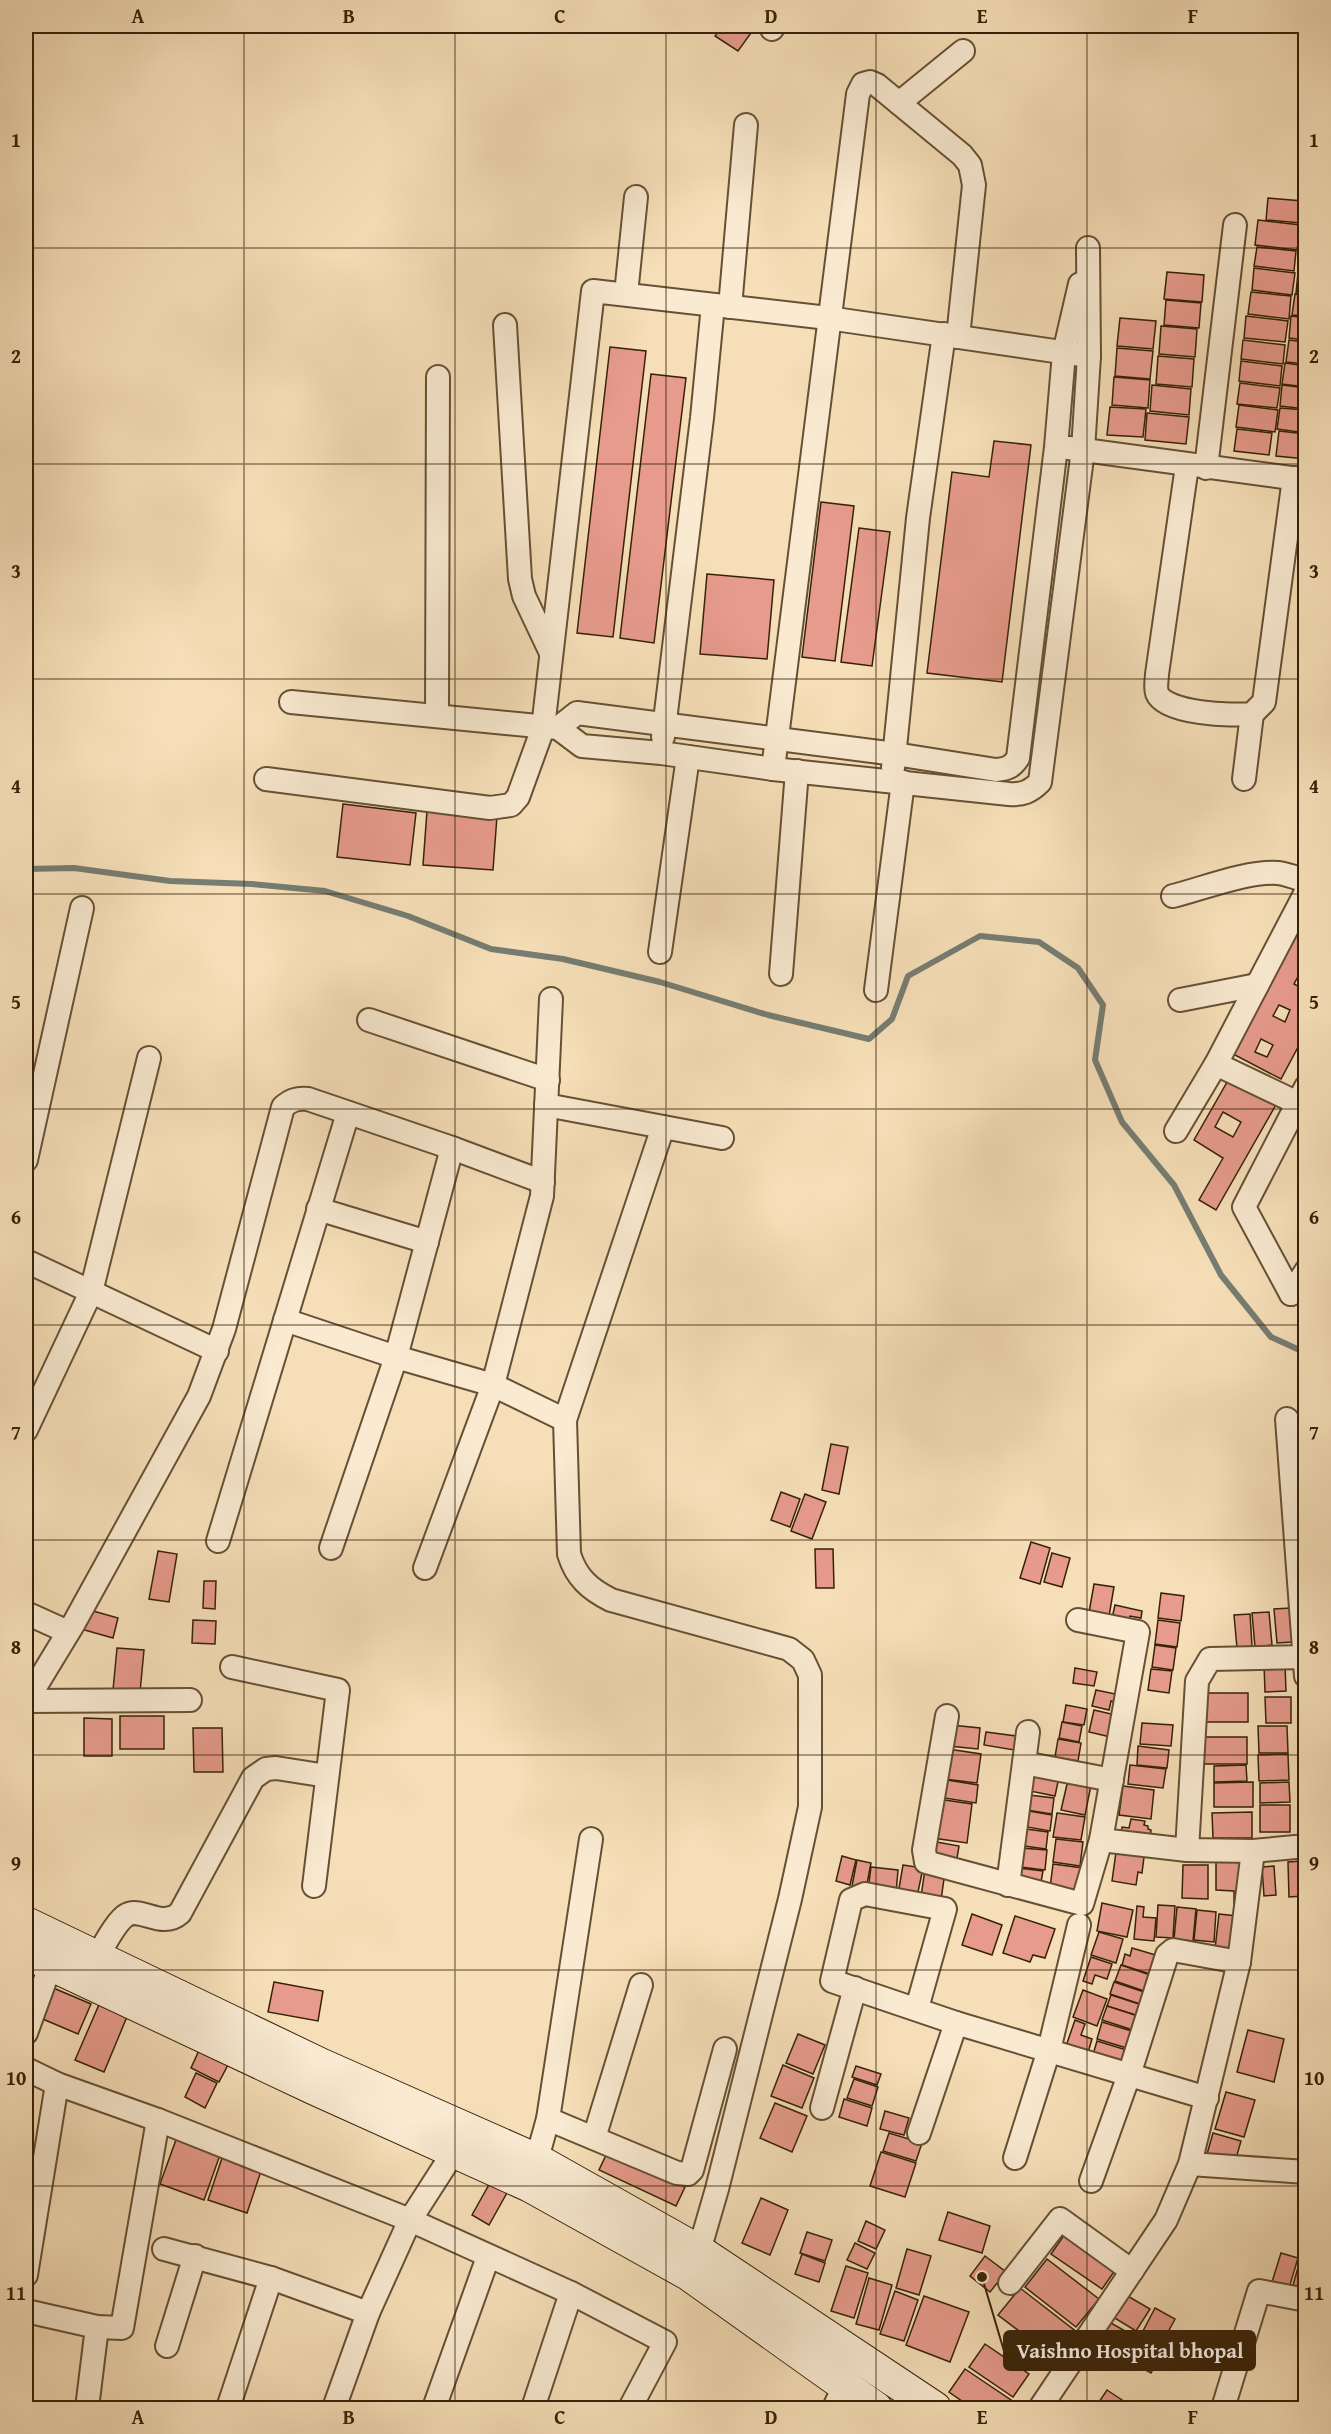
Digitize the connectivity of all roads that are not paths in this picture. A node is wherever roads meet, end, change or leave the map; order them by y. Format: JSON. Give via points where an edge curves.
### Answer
{"nodes":[{"id":1,"x":963,"y":51,"type":"dead end"},
{"id":2,"x":899,"y":103,"type":"junction"},
{"id":3,"x":746,"y":125,"type":"dead end"},
{"id":4,"x":636,"y":197,"type":"dead end"},
{"id":5,"x":1234,"y":225,"type":"dead end"},
{"id":6,"x":626,"y":294,"type":"junction"},
{"id":7,"x":722,"y":306,"type":"junction"},
{"id":8,"x":828,"y":318,"type":"junction"},
{"id":9,"x":505,"y":325,"type":"dead end"},
{"id":10,"x":951,"y":335,"type":"junction"},
{"id":11,"x":1064,"y":353,"type":"junction"},
{"id":12,"x":1089,"y":356,"type":"junction"},
{"id":13,"x":438,"y":377,"type":"dead end"},
{"id":14,"x":1056,"y":447,"type":"junction"},
{"id":15,"x":1083,"y":450,"type":"junction"},
{"id":16,"x":1196,"y":467,"type":"junction"},
{"id":17,"x":1300,"y":479,"type":"edge"},
{"id":18,"x":551,"y":653,"type":"junction"},
{"id":19,"x":291,"y":702,"type":"dead end"},
{"id":20,"x":1252,"y":714,"type":"junction"},
{"id":21,"x":437,"y":715,"type":"junction"},
{"id":22,"x":665,"y":723,"type":"junction"},
{"id":23,"x":551,"y":728,"type":"junction"},
{"id":24,"x":777,"y":739,"type":"junction"},
{"id":25,"x":661,"y":753,"type":"junction"},
{"id":26,"x":895,"y":754,"type":"junction"},
{"id":27,"x":688,"y":757,"type":"junction"},
{"id":28,"x":1014,"y":765,"type":"junction"},
{"id":29,"x":773,"y":769,"type":"junction"},
{"id":30,"x":796,"y":771,"type":"junction"},
{"id":31,"x":266,"y":779,"type":"dead end"},
{"id":32,"x":1244,"y":779,"type":"dead end"},
{"id":33,"x":897,"y":782,"type":"junction"},
{"id":34,"x":1032,"y":790,"type":"junction"},
{"id":35,"x":1305,"y":881,"type":"edge"},
{"id":36,"x":1305,"y":892,"type":"edge"},
{"id":37,"x":1173,"y":896,"type":"dead end"},
{"id":38,"x":82,"y":908,"type":"dead end"},
{"id":39,"x":660,"y":952,"type":"dead end"},
{"id":40,"x":781,"y":974,"type":"dead end"},
{"id":41,"x":1257,"y":985,"type":"junction"},
{"id":42,"x":876,"y":990,"type":"dead end"},
{"id":43,"x":551,"y":999,"type":"dead end"},
{"id":44,"x":1180,"y":1000,"type":"dead end"},
{"id":45,"x":369,"y":1020,"type":"dead end"},
{"id":46,"x":149,"y":1058,"type":"dead end"},
{"id":47,"x":1216,"y":1064,"type":"junction"},
{"id":48,"x":548,"y":1080,"type":"junction"},
{"id":49,"x":1303,"y":1099,"type":"edge"},
{"id":50,"x":546,"y":1105,"type":"junction"},
{"id":51,"x":348,"y":1113,"type":"junction"},
{"id":52,"x":663,"y":1127,"type":"junction"},
{"id":53,"x":1176,"y":1131,"type":"dead end"},
{"id":54,"x":722,"y":1138,"type":"dead end"},
{"id":55,"x":452,"y":1148,"type":"junction"},
{"id":56,"x":26,"y":1160,"type":"edge"},
{"id":57,"x":543,"y":1182,"type":"junction"},
{"id":58,"x":318,"y":1209,"type":"junction"},
{"id":59,"x":426,"y":1242,"type":"junction"},
{"id":60,"x":26,"y":1261,"type":"edge"},
{"id":61,"x":1305,"y":1271,"type":"edge"},
{"id":62,"x":92,"y":1292,"type":"junction"},
{"id":63,"x":285,"y":1320,"type":"junction"},
{"id":64,"x":217,"y":1351,"type":"junction"},
{"id":65,"x":396,"y":1357,"type":"junction"},
{"id":66,"x":493,"y":1385,"type":"junction"},
{"id":67,"x":1287,"y":1419,"type":"dead end"},
{"id":68,"x":565,"y":1420,"type":"junction"},
{"id":69,"x":26,"y":1430,"type":"edge"},
{"id":70,"x":218,"y":1541,"type":"dead end"},
{"id":71,"x":332,"y":1548,"type":"dead end"},
{"id":72,"x":425,"y":1568,"type":"dead end"},
{"id":73,"x":26,"y":1613,"type":"edge"},
{"id":74,"x":1077,"y":1620,"type":"dead end"},
{"id":75,"x":68,"y":1632,"type":"junction"},
{"id":76,"x":1305,"y":1664,"type":"edge"},
{"id":77,"x":232,"y":1667,"type":"dead end"},
{"id":78,"x":29,"y":1691,"type":"edge"},
{"id":79,"x":190,"y":1700,"type":"dead end"},
{"id":80,"x":946,"y":1716,"type":"dead end"},
{"id":81,"x":1028,"y":1732,"type":"dead end"},
{"id":82,"x":1024,"y":1763,"type":"junction"},
{"id":83,"x":327,"y":1776,"type":"junction"},
{"id":84,"x":1112,"y":1780,"type":"junction"},
{"id":85,"x":591,"y":1839,"type":"dead end"},
{"id":86,"x":1101,"y":1840,"type":"junction"},
{"id":87,"x":1305,"y":1846,"type":"edge"},
{"id":88,"x":1187,"y":1850,"type":"junction"},
{"id":89,"x":1253,"y":1851,"type":"junction"},
{"id":90,"x":1008,"y":1885,"type":"junction"},
{"id":91,"x":314,"y":1886,"type":"dead end"},
{"id":92,"x":26,"y":1923,"type":"edge"},
{"id":93,"x":1079,"y":1925,"type":"dead end"},
{"id":94,"x":45,"y":1953,"type":"edge"},
{"id":95,"x":1239,"y":1962,"type":"junction"},
{"id":96,"x":91,"y":1970,"type":"junction"},
{"id":97,"x":641,"y":1985,"type":"dead end"},
{"id":98,"x":855,"y":1988,"type":"junction"},
{"id":99,"x":917,"y":2008,"type":"junction"},
{"id":100,"x":956,"y":2023,"type":"junction"},
{"id":101,"x":26,"y":2033,"type":"edge"},
{"id":102,"x":725,"y":2049,"type":"dead end"},
{"id":103,"x":1049,"y":2049,"type":"junction"},
{"id":104,"x":26,"y":2069,"type":"edge"},
{"id":105,"x":1130,"y":2075,"type":"junction"},
{"id":106,"x":57,"y":2084,"type":"junction"},
{"id":107,"x":1208,"y":2098,"type":"junction"},
{"id":108,"x":822,"y":2108,"type":"dead end"},
{"id":109,"x":548,"y":2119,"type":"junction"},
{"id":110,"x":158,"y":2120,"type":"junction"},
{"id":111,"x":919,"y":2133,"type":"dead end"},
{"id":112,"x":594,"y":2138,"type":"junction"},
{"id":113,"x":461,"y":2141,"type":"junction"},
{"id":114,"x":1015,"y":2158,"type":"dead end"},
{"id":115,"x":1190,"y":2164,"type":"junction"},
{"id":116,"x":1305,"y":2172,"type":"edge"},
{"id":117,"x":533,"y":2173,"type":"junction"},
{"id":118,"x":1091,"y":2181,"type":"dead end"},
{"id":119,"x":410,"y":2220,"type":"junction"},
{"id":120,"x":164,"y":2249,"type":"dead end"},
{"id":121,"x":195,"y":2256,"type":"junction"},
{"id":122,"x":489,"y":2257,"type":"junction"},
{"id":123,"x":694,"y":2263,"type":"junction"},
{"id":124,"x":1132,"y":2271,"type":"junction"},
{"id":125,"x":26,"y":2276,"type":"edge"},
{"id":126,"x":271,"y":2278,"type":"junction"},
{"id":127,"x":1010,"y":2283,"type":"dead end"},
{"id":128,"x":571,"y":2294,"type":"junction"},
{"id":129,"x":1305,"y":2301,"type":"edge"},
{"id":130,"x":26,"y":2311,"type":"edge"},
{"id":131,"x":368,"y":2313,"type":"junction"},
{"id":132,"x":97,"y":2327,"type":"junction"},
{"id":133,"x":167,"y":2346,"type":"dead end"},
{"id":134,"x":857,"y":2358,"type":"junction"},
{"id":135,"x":839,"y":2398,"type":"edge"},
{"id":136,"x":87,"y":2409,"type":"edge"},
{"id":137,"x":228,"y":2409,"type":"edge"},
{"id":138,"x":334,"y":2409,"type":"edge"},
{"id":139,"x":434,"y":2409,"type":"edge"},
{"id":140,"x":533,"y":2409,"type":"edge"},
{"id":141,"x":630,"y":2409,"type":"edge"},
{"id":142,"x":876,"y":2409,"type":"edge"},
{"id":143,"x":935,"y":2409,"type":"edge"},
{"id":144,"x":1040,"y":2409,"type":"edge"},
{"id":145,"x":1223,"y":2409,"type":"edge"}],
"edges":[{"from":1,"to":2,"type":"street"},
{"from":2,"to":8,"type":"street","via":[[870,82],[862,84],[858,94]]},
{"from":2,"to":10,"type":"street","via":[[962,155],[974,175]]},
{"from":3,"to":7,"type":"street"},
{"from":4,"to":6,"type":"street"},
{"from":5,"to":16,"type":"street"},
{"from":6,"to":7,"type":"street"},
{"from":6,"to":18,"type":"street","via":[[593,291]]},
{"from":7,"to":8,"type":"street"},
{"from":7,"to":22,"type":"street","via":[[702,418]]},
{"from":8,"to":10,"type":"street"},
{"from":8,"to":24,"type":"street"},
{"from":9,"to":18,"type":"street","via":[[520,579]]},
{"from":10,"to":11,"type":"street"},
{"from":10,"to":26,"type":"street","via":[[918,518]]},
{"from":11,"to":12,"type":"street"},
{"from":11,"to":12,"type":"street","via":[[1088,248]]},
{"from":11,"to":14,"type":"street"},
{"from":12,"to":15,"type":"street"},
{"from":13,"to":21,"type":"street"},
{"from":14,"to":15,"type":"street"},
{"from":14,"to":28,"type":"street","via":[[1018,758]]},
{"from":15,"to":16,"type":"street"},
{"from":15,"to":34,"type":"street","via":[[1040,782]]},
{"from":16,"to":17,"type":"street"},
{"from":16,"to":20,"type":"street","via":[[1157,674],[1157,692],[1161,699],[1184,708],[1212,714]]},
{"from":17,"to":20,"type":"street","via":[[1264,702]]},
{"from":18,"to":23,"type":"street"},
{"from":19,"to":21,"type":"street"},
{"from":20,"to":32,"type":"street"},
{"from":21,"to":23,"type":"street"},
{"from":22,"to":23,"type":"street","via":[[577,713]]},
{"from":22,"to":24,"type":"street"},
{"from":22,"to":25,"type":"street"},
{"from":23,"to":25,"type":"street","via":[[582,746]]},
{"from":23,"to":31,"type":"street","via":[[518,796],[512,805],[503,807]]},
{"from":24,"to":26,"type":"street"},
{"from":24,"to":29,"type":"street"},
{"from":25,"to":27,"type":"street"},
{"from":26,"to":28,"type":"street","via":[[996,770]]},
{"from":26,"to":33,"type":"street"},
{"from":27,"to":29,"type":"street"},
{"from":27,"to":39,"type":"street"},
{"from":28,"to":34,"type":"street"},
{"from":29,"to":30,"type":"street"},
{"from":30,"to":33,"type":"street"},
{"from":30,"to":40,"type":"street"},
{"from":33,"to":34,"type":"street","via":[[1009,795]]},
{"from":33,"to":42,"type":"street"},
{"from":35,"to":37,"type":"street","via":[[1280,873],[1267,874]]},
{"from":36,"to":41,"type":"street"},
{"from":38,"to":56,"type":"street"},
{"from":41,"to":44,"type":"street"},
{"from":41,"to":47,"type":"street"},
{"from":43,"to":48,"type":"street"},
{"from":45,"to":48,"type":"street"},
{"from":46,"to":62,"type":"street"},
{"from":47,"to":49,"type":"street"},
{"from":47,"to":53,"type":"street"},
{"from":48,"to":50,"type":"street"},
{"from":49,"to":61,"type":"street","via":[[1244,1206],[1291,1294]]},
{"from":50,"to":52,"type":"street"},
{"from":50,"to":57,"type":"street"},
{"from":51,"to":55,"type":"street"},
{"from":51,"to":58,"type":"street"},
{"from":51,"to":64,"type":"street","via":[[300,1098],[283,1107]]},
{"from":52,"to":54,"type":"street"},
{"from":52,"to":68,"type":"street"},
{"from":55,"to":57,"type":"street"},
{"from":55,"to":59,"type":"street"},
{"from":57,"to":66,"type":"street"},
{"from":58,"to":59,"type":"street"},
{"from":58,"to":63,"type":"street"},
{"from":59,"to":65,"type":"street"},
{"from":60,"to":62,"type":"street"},
{"from":62,"to":64,"type":"street"},
{"from":62,"to":69,"type":"street"},
{"from":63,"to":65,"type":"street"},
{"from":63,"to":70,"type":"street"},
{"from":64,"to":75,"type":"street","via":[[199,1396]]},
{"from":65,"to":66,"type":"street"},
{"from":65,"to":71,"type":"street"},
{"from":66,"to":68,"type":"street"},
{"from":66,"to":72,"type":"street"},
{"from":67,"to":76,"type":"street"},
{"from":68,"to":123,"type":"street","via":[[569,1554],[574,1571],[584,1582],[611,1600],[789,1649],[802,1660],[810,1675],[810,1807],[717,2189]]},
{"from":73,"to":75,"type":"street"},
{"from":74,"to":84,"type":"street","via":[[1138,1632]]},
{"from":75,"to":78,"type":"street"},
{"from":76,"to":88,"type":"street","via":[[1210,1659],[1197,1681]]},
{"from":77,"to":83,"type":"street","via":[[338,1690]]},
{"from":78,"to":79,"type":"street"},
{"from":80,"to":90,"type":"street","via":[[923,1857],[931,1864]]},
{"from":81,"to":82,"type":"street"},
{"from":82,"to":84,"type":"street"},
{"from":82,"to":90,"type":"street"},
{"from":83,"to":91,"type":"street"},
{"from":83,"to":96,"type":"street","via":[[276,1768],[260,1772],[253,1778],[180,1913],[165,1920],[127,1915]]},
{"from":84,"to":86,"type":"street"},
{"from":85,"to":109,"type":"street"},
{"from":86,"to":88,"type":"street"},
{"from":86,"to":90,"type":"street","via":[[1082,1904]]},
{"from":87,"to":89,"type":"street"},
{"from":88,"to":89,"type":"street"},
{"from":89,"to":95,"type":"street"},
{"from":92,"to":94,"type":"street"},
{"from":93,"to":103,"type":"street"},
{"from":94,"to":96,"type":"street"},
{"from":94,"to":101,"type":"street"},
{"from":95,"to":105,"type":"street","via":[[1173,1950],[1167,1955]]},
{"from":95,"to":107,"type":"street"},
{"from":96,"to":113,"type":"street","via":[[322,2065]]},
{"from":97,"to":112,"type":"street"},
{"from":98,"to":99,"type":"street"},
{"from":98,"to":99,"type":"street","via":[[832,1981],[851,1900],[865,1893],[945,1909]]},
{"from":98,"to":108,"type":"street"},
{"from":99,"to":100,"type":"street"},
{"from":100,"to":103,"type":"street"},
{"from":100,"to":111,"type":"street"},
{"from":102,"to":112,"type":"street","via":[[688,2174],[677,2173]]},
{"from":103,"to":105,"type":"street"},
{"from":103,"to":114,"type":"street"},
{"from":104,"to":106,"type":"street"},
{"from":105,"to":107,"type":"street"},
{"from":105,"to":118,"type":"street"},
{"from":106,"to":110,"type":"street"},
{"from":106,"to":125,"type":"street"},
{"from":107,"to":115,"type":"street"},
{"from":109,"to":112,"type":"street"},
{"from":109,"to":117,"type":"street"},
{"from":110,"to":119,"type":"street"},
{"from":110,"to":132,"type":"street","via":[[122,2328]]},
{"from":113,"to":117,"type":"street"},
{"from":113,"to":119,"type":"street"},
{"from":115,"to":116,"type":"street"},
{"from":115,"to":124,"type":"street","via":[[1166,2220]]},
{"from":117,"to":123,"type":"street"},
{"from":119,"to":122,"type":"street"},
{"from":119,"to":131,"type":"street"},
{"from":120,"to":121,"type":"street"},
{"from":121,"to":126,"type":"street"},
{"from":121,"to":133,"type":"street"},
{"from":122,"to":128,"type":"street"},
{"from":122,"to":139,"type":"street"},
{"from":123,"to":134,"type":"street"},
{"from":123,"to":135,"type":"street"},
{"from":124,"to":127,"type":"street","via":[[1060,2219]]},
{"from":124,"to":144,"type":"street"},
{"from":126,"to":131,"type":"street"},
{"from":126,"to":137,"type":"street"},
{"from":128,"to":140,"type":"street"},
{"from":128,"to":141,"type":"street","via":[[665,2342]]},
{"from":129,"to":145,"type":"street","via":[[1259,2290]]},
{"from":130,"to":132,"type":"street"},
{"from":131,"to":138,"type":"street"},
{"from":132,"to":136,"type":"street"},
{"from":134,"to":135,"type":"street"},
{"from":134,"to":143,"type":"street"},
{"from":135,"to":142,"type":"street"}]}
